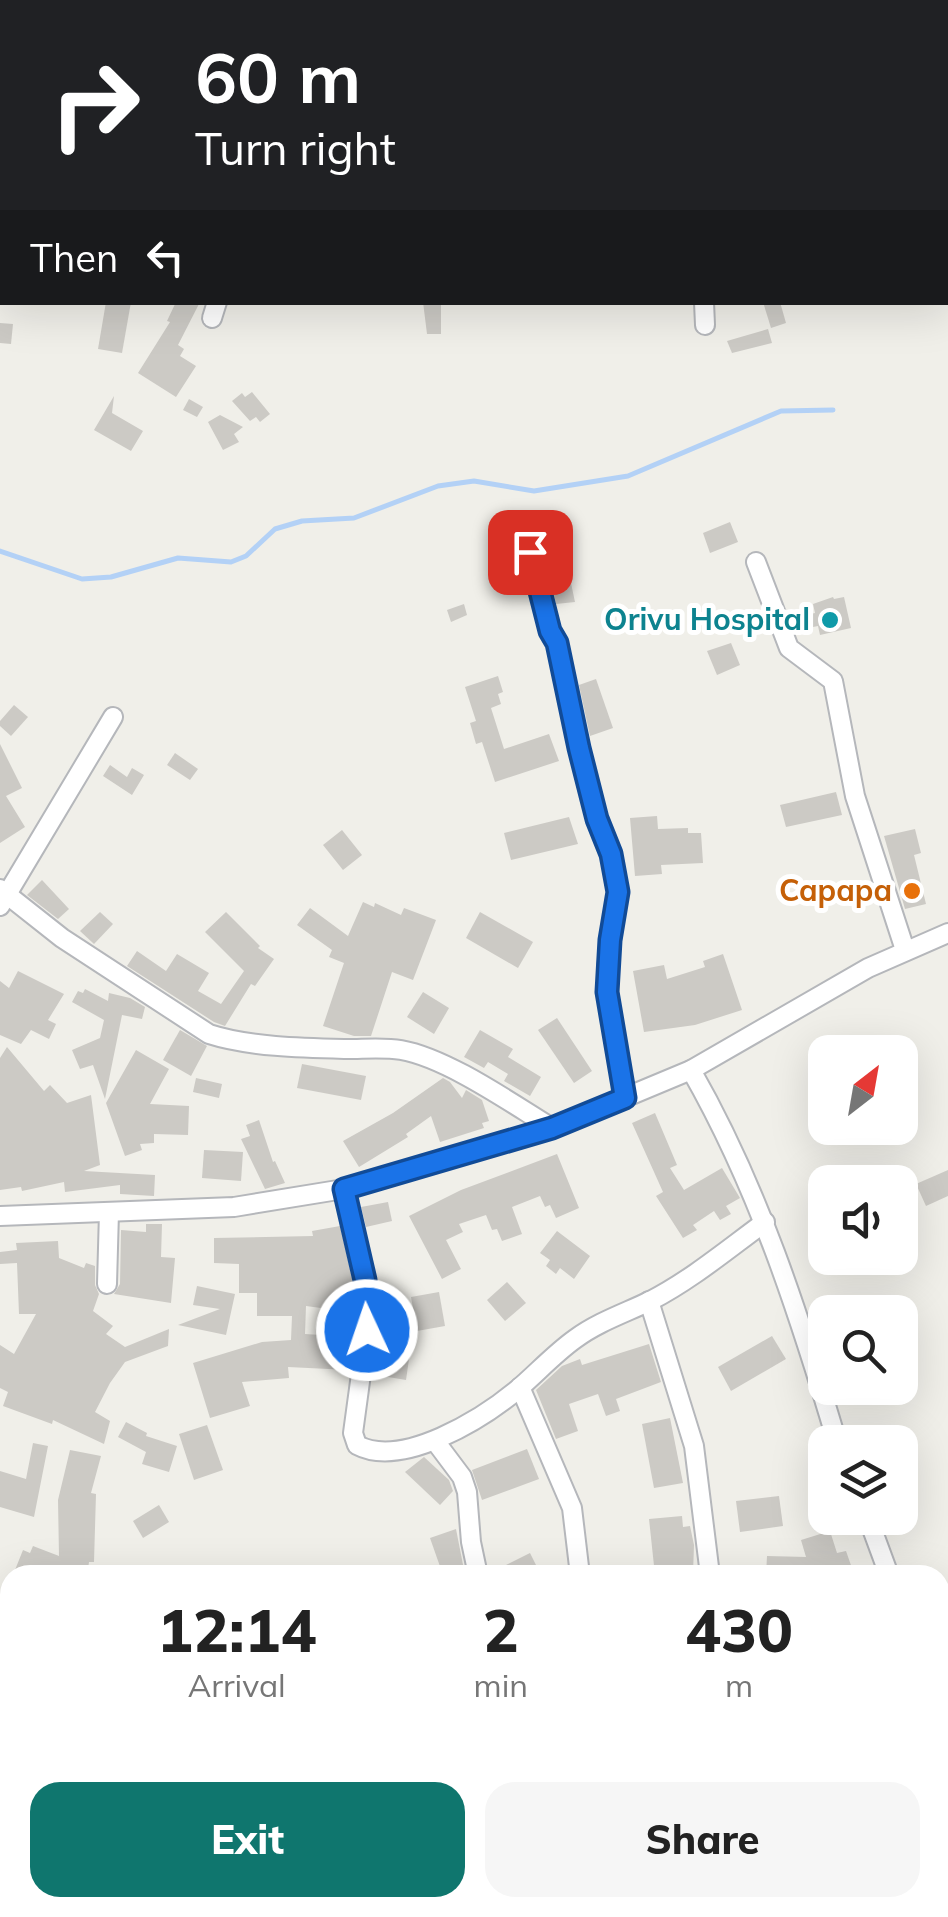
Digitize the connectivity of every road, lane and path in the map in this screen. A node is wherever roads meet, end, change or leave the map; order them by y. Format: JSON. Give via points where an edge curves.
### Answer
{"nodes":[{"id":1,"x":704,"y":305,"type":"edge"},
{"id":2,"x":705,"y":324,"type":"dead end"},
{"id":3,"x":530,"y":552,"type":"dead end"},
{"id":4,"x":756,"y":562,"type":"dead end"},
{"id":5,"x":113,"y":718,"type":"dead end"},
{"id":6,"x":2,"y":896,"type":"edge"},
{"id":7,"x":948,"y":933,"type":"edge"},
{"id":8,"x":905,"y":950,"type":"junction"},
{"id":9,"x":691,"y":1070,"type":"junction"},
{"id":10,"x":625,"y":1098,"type":"junction"},
{"id":11,"x":552,"y":1128,"type":"junction"},
{"id":12,"x":344,"y":1189,"type":"junction"},
{"id":13,"x":109,"y":1212,"type":"junction"},
{"id":14,"x":0,"y":1216,"type":"edge"},
{"id":15,"x":764,"y":1222,"type":"junction"},
{"id":16,"x":107,"y":1284,"type":"dead end"},
{"id":17,"x":649,"y":1301,"type":"junction"},
{"id":18,"x":520,"y":1387,"type":"junction"},
{"id":19,"x":832,"y":1425,"type":"edge"},
{"id":20,"x":436,"y":1441,"type":"junction"},
{"id":21,"x":874,"y":1535,"type":"edge"},
{"id":22,"x":476,"y":1565,"type":"edge"},
{"id":23,"x":579,"y":1565,"type":"edge"},
{"id":24,"x":709,"y":1565,"type":"edge"},
{"id":25,"x":885,"y":1565,"type":"edge"}],
"edges":[{"from":1,"to":2,"type":"street"},
{"from":3,"to":10,"type":"street","via":[[618,892],[607,992]]},
{"from":4,"to":8,"type":"street","via":[[788,648],[834,681],[855,796]]},
{"from":5,"to":6,"type":"street"},
{"from":6,"to":11,"type":"street","via":[[209,1034],[312,1048],[400,1050]]},
{"from":7,"to":8,"type":"street"},
{"from":8,"to":9,"type":"street"},
{"from":9,"to":10,"type":"street"},
{"from":9,"to":15,"type":"street"},
{"from":10,"to":11,"type":"street"},
{"from":11,"to":12,"type":"street"},
{"from":12,"to":13,"type":"street","via":[[234,1207]]},
{"from":12,"to":20,"type":"street","via":[[365,1280],[358,1445],[395,1451]]},
{"from":13,"to":14,"type":"street"},
{"from":13,"to":16,"type":"street"},
{"from":15,"to":17,"type":"street"},
{"from":15,"to":19,"type":"street"},
{"from":17,"to":18,"type":"street","via":[[576,1337]]},
{"from":17,"to":24,"type":"street","via":[[694,1446]]},
{"from":18,"to":20,"type":"street"},
{"from":18,"to":23,"type":"street","via":[[572,1508]]},
{"from":20,"to":22,"type":"street","via":[[468,1492]]},
{"from":21,"to":25,"type":"street"}]}
